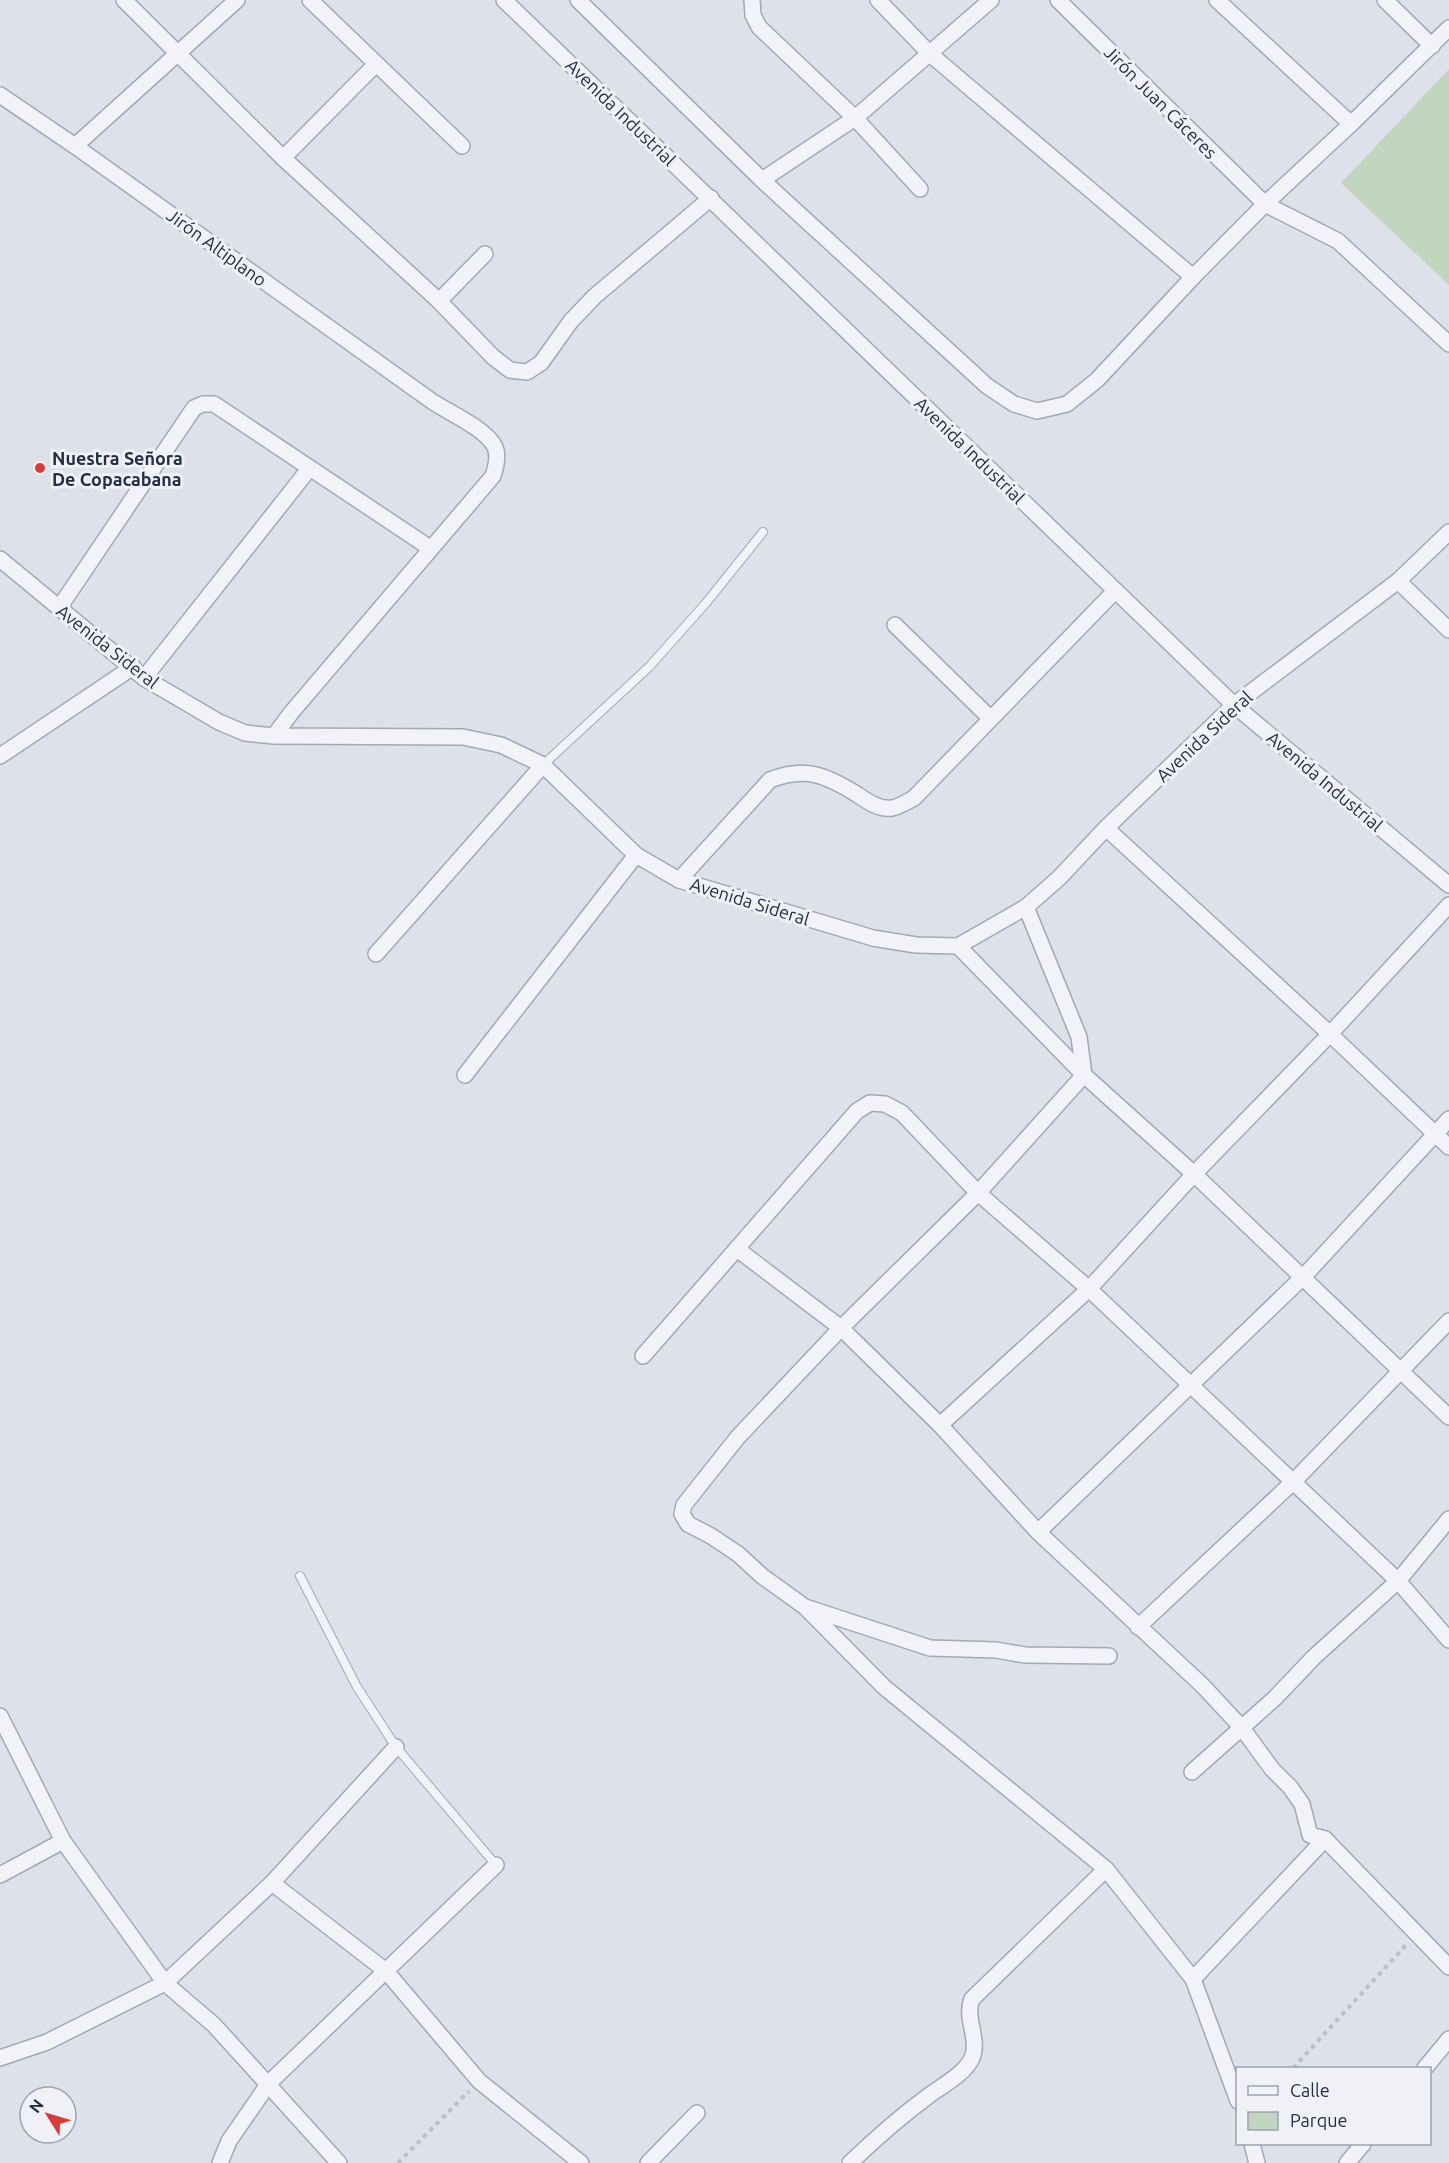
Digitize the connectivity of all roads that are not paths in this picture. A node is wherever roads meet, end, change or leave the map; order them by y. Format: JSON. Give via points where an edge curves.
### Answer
{"nodes":[{"id":1,"x":124,"y":0,"type":"edge"},
{"id":2,"x":237,"y":0,"type":"edge"},
{"id":3,"x":310,"y":0,"type":"edge"},
{"id":4,"x":504,"y":0,"type":"edge"},
{"id":5,"x":578,"y":0,"type":"edge"},
{"id":6,"x":752,"y":0,"type":"edge"},
{"id":7,"x":878,"y":0,"type":"edge"},
{"id":8,"x":991,"y":0,"type":"edge"},
{"id":9,"x":1058,"y":0,"type":"edge"},
{"id":10,"x":1217,"y":0,"type":"edge"},
{"id":11,"x":1385,"y":0,"type":"edge"},
{"id":12,"x":1449,"y":28,"type":"edge"},
{"id":13,"x":1432,"y":46,"type":"junction"},
{"id":14,"x":178,"y":52,"type":"junction"},
{"id":15,"x":930,"y":54,"type":"junction"},
{"id":16,"x":376,"y":64,"type":"junction"},
{"id":17,"x":0,"y":95,"type":"edge"},
{"id":18,"x":855,"y":118,"type":"junction"},
{"id":19,"x":1351,"y":124,"type":"junction"},
{"id":20,"x":75,"y":146,"type":"junction"},
{"id":21,"x":462,"y":146,"type":"dead end"},
{"id":22,"x":283,"y":158,"type":"junction"},
{"id":23,"x":762,"y":180,"type":"junction"},
{"id":24,"x":920,"y":189,"type":"dead end"},
{"id":25,"x":711,"y":198,"type":"junction"},
{"id":26,"x":1265,"y":204,"type":"junction"},
{"id":27,"x":485,"y":254,"type":"dead end"},
{"id":28,"x":1193,"y":277,"type":"junction"},
{"id":29,"x":439,"y":301,"type":"junction"},
{"id":30,"x":1449,"y":344,"type":"edge"},
{"id":31,"x":309,"y":469,"type":"junction"},
{"id":32,"x":763,"y":532,"type":"dead end"},
{"id":33,"x":1449,"y":532,"type":"edge"},
{"id":34,"x":430,"y":548,"type":"junction"},
{"id":35,"x":2,"y":563,"type":"edge"},
{"id":36,"x":1398,"y":581,"type":"junction"},
{"id":37,"x":1114,"y":591,"type":"junction"},
{"id":38,"x":58,"y":608,"type":"junction"},
{"id":39,"x":896,"y":625,"type":"dead end"},
{"id":40,"x":1449,"y":630,"type":"edge"},
{"id":41,"x":139,"y":673,"type":"junction"},
{"id":42,"x":1234,"y":705,"type":"junction"},
{"id":43,"x":990,"y":718,"type":"junction"},
{"id":44,"x":274,"y":736,"type":"junction"},
{"id":45,"x":0,"y":756,"type":"edge"},
{"id":46,"x":543,"y":765,"type":"junction"},
{"id":47,"x":1106,"y":828,"type":"junction"},
{"id":48,"x":636,"y":855,"type":"junction"},
{"id":49,"x":679,"y":880,"type":"junction"},
{"id":50,"x":1449,"y":885,"type":"edge"},
{"id":51,"x":1449,"y":905,"type":"edge"},
{"id":52,"x":1026,"y":907,"type":"junction"},
{"id":53,"x":958,"y":946,"type":"junction"},
{"id":54,"x":376,"y":954,"type":"dead end"},
{"id":55,"x":1330,"y":1034,"type":"junction"},
{"id":56,"x":465,"y":1075,"type":"dead end"},
{"id":57,"x":1084,"y":1075,"type":"junction"},
{"id":58,"x":1449,"y":1119,"type":"edge"},
{"id":59,"x":1435,"y":1134,"type":"junction"},
{"id":60,"x":1449,"y":1148,"type":"edge"},
{"id":61,"x":1194,"y":1174,"type":"junction"},
{"id":62,"x":978,"y":1193,"type":"junction"},
{"id":63,"x":737,"y":1249,"type":"junction"},
{"id":64,"x":1304,"y":1276,"type":"junction"},
{"id":65,"x":1089,"y":1289,"type":"junction"},
{"id":66,"x":1449,"y":1321,"type":"edge"},
{"id":67,"x":842,"y":1328,"type":"junction"},
{"id":68,"x":643,"y":1356,"type":"dead end"},
{"id":69,"x":1402,"y":1370,"type":"junction"},
{"id":70,"x":1192,"y":1386,"type":"junction"},
{"id":71,"x":1449,"y":1417,"type":"edge"},
{"id":72,"x":940,"y":1425,"type":"junction"},
{"id":73,"x":1293,"y":1482,"type":"junction"},
{"id":74,"x":1449,"y":1519,"type":"edge"},
{"id":75,"x":1038,"y":1532,"type":"junction"},
{"id":76,"x":300,"y":1576,"type":"dead end"},
{"id":77,"x":1398,"y":1581,"type":"junction"},
{"id":78,"x":805,"y":1607,"type":"junction"},
{"id":79,"x":1138,"y":1627,"type":"junction"},
{"id":80,"x":1449,"y":1640,"type":"edge"},
{"id":81,"x":1109,"y":1656,"type":"dead end"},
{"id":82,"x":0,"y":1716,"type":"edge"},
{"id":83,"x":1242,"y":1728,"type":"junction"},
{"id":84,"x":396,"y":1747,"type":"junction"},
{"id":85,"x":1192,"y":1772,"type":"dead end"},
{"id":86,"x":1324,"y":1839,"type":"junction"},
{"id":87,"x":63,"y":1841,"type":"junction"},
{"id":88,"x":496,"y":1865,"type":"joint"},
{"id":89,"x":1106,"y":1869,"type":"junction"},
{"id":90,"x":0,"y":1875,"type":"edge"},
{"id":91,"x":272,"y":1883,"type":"junction"},
{"id":92,"x":1449,"y":1967,"type":"edge"},
{"id":93,"x":386,"y":1971,"type":"junction"},
{"id":94,"x":1193,"y":1979,"type":"junction"},
{"id":95,"x":165,"y":1983,"type":"junction"},
{"id":96,"x":1449,"y":2039,"type":"edge"},
{"id":97,"x":0,"y":2058,"type":"edge"},
{"id":98,"x":1426,"y":2067,"type":"edge"},
{"id":99,"x":268,"y":2083,"type":"junction"},
{"id":100,"x":1236,"y":2096,"type":"edge"},
{"id":101,"x":698,"y":2113,"type":"dead end"},
{"id":102,"x":1252,"y":2145,"type":"edge"},
{"id":103,"x":1362,"y":2145,"type":"edge"},
{"id":104,"x":220,"y":2163,"type":"edge"},
{"id":105,"x":339,"y":2163,"type":"edge"},
{"id":106,"x":581,"y":2163,"type":"edge"},
{"id":107,"x":648,"y":2163,"type":"edge"},
{"id":108,"x":850,"y":2163,"type":"edge"},
{"id":109,"x":1257,"y":2163,"type":"edge"},
{"id":110,"x":1347,"y":2163,"type":"edge"}],
"edges":[{"from":1,"to":14,"type":"street"},
{"from":2,"to":14,"type":"street"},
{"from":3,"to":16,"type":"street"},
{"from":4,"to":25,"type":"street","name":"Avenida Industrial"},
{"from":5,"to":23,"type":"street"},
{"from":6,"to":18,"type":"street","via":[[759,27]]},
{"from":7,"to":15,"type":"street"},
{"from":8,"to":15,"type":"street"},
{"from":9,"to":26,"type":"street","name":"Jirón Juan Cáceres"},
{"from":10,"to":19,"type":"street"},
{"from":11,"to":13,"type":"street"},
{"from":12,"to":13,"type":"street"},
{"from":13,"to":19,"type":"street"},
{"from":14,"to":20,"type":"street"},
{"from":14,"to":22,"type":"street"},
{"from":15,"to":18,"type":"street"},
{"from":15,"to":28,"type":"street"},
{"from":16,"to":21,"type":"street"},
{"from":16,"to":22,"type":"street"},
{"from":17,"to":20,"type":"street","name":"Jirón Altiplano"},
{"from":18,"to":23,"type":"street"},
{"from":18,"to":24,"type":"street"},
{"from":19,"to":26,"type":"street"},
{"from":20,"to":34,"type":"street","name":"Jirón Altiplano","via":[[485,435],[496,448],[493,476]]},
{"from":22,"to":29,"type":"street"},
{"from":23,"to":28,"type":"street","via":[[987,386],[1014,404],[1037,411],[1067,405],[1097,380]]},
{"from":25,"to":29,"type":"street","via":[[595,296],[541,363],[527,372],[510,370],[493,357]]},
{"from":25,"to":37,"type":"street","name":"Avenida Industrial"},
{"from":26,"to":28,"type":"street"},
{"from":26,"to":30,"type":"street","name":"Jirón Juan Cáceres","via":[[1338,241]]},
{"from":27,"to":29,"type":"street"},
{"from":31,"to":34,"type":"street"},
{"from":31,"to":38,"type":"street","via":[[213,404],[194,408]]},
{"from":31,"to":41,"type":"street"},
{"from":32,"to":46,"type":"lane","via":[[648,667]]},
{"from":33,"to":36,"type":"street","name":"Avenida Sideral"},
{"from":34,"to":44,"type":"street","name":"Jirón Altiplano"},
{"from":35,"to":38,"type":"street","name":"Avenida Sideral"},
{"from":36,"to":40,"type":"street"},
{"from":36,"to":42,"type":"street","name":"Avenida Sideral"},
{"from":37,"to":42,"type":"street","name":"Avenida Industrial"},
{"from":37,"to":43,"type":"street"},
{"from":38,"to":41,"type":"street","name":"Avenida Sideral"},
{"from":39,"to":43,"type":"street"},
{"from":41,"to":44,"type":"street","name":"Avenida Sideral","via":[[219,722],[244,733]]},
{"from":41,"to":45,"type":"street"},
{"from":42,"to":47,"type":"street","name":"Avenida Sideral"},
{"from":42,"to":50,"type":"street","name":"Avenida Industrial"},
{"from":43,"to":49,"type":"street","via":[[914,798],[892,808],[873,805],[817,774],[789,772],[770,780]]},
{"from":44,"to":46,"type":"street","name":"Avenida Sideral","via":[[463,737],[501,745]]},
{"from":46,"to":48,"type":"street","name":"Avenida Sideral"},
{"from":46,"to":54,"type":"street"},
{"from":47,"to":52,"type":"street","name":"Avenida Sideral"},
{"from":47,"to":55,"type":"street"},
{"from":48,"to":49,"type":"street","name":"Avenida Sideral"},
{"from":48,"to":56,"type":"street"},
{"from":49,"to":53,"type":"street","name":"Avenida Sideral","via":[[873,938]]},
{"from":51,"to":55,"type":"street"},
{"from":52,"to":53,"type":"street","name":"Avenida Sideral"},
{"from":52,"to":57,"type":"street","via":[[1079,1036]]},
{"from":53,"to":57,"type":"street"},
{"from":55,"to":59,"type":"street"},
{"from":55,"to":61,"type":"street"},
{"from":57,"to":61,"type":"street"},
{"from":57,"to":62,"type":"street"},
{"from":58,"to":59,"type":"street"},
{"from":59,"to":60,"type":"street"},
{"from":59,"to":64,"type":"street"},
{"from":61,"to":64,"type":"street"},
{"from":61,"to":65,"type":"street"},
{"from":62,"to":63,"type":"street","via":[[902,1113],[885,1104],[870,1103],[858,1111]]},
{"from":62,"to":65,"type":"street"},
{"from":62,"to":67,"type":"street"},
{"from":63,"to":67,"type":"street"},
{"from":63,"to":68,"type":"street"},
{"from":64,"to":69,"type":"street"},
{"from":64,"to":70,"type":"street"},
{"from":65,"to":70,"type":"street"},
{"from":65,"to":72,"type":"street"},
{"from":66,"to":69,"type":"street"},
{"from":67,"to":72,"type":"street"},
{"from":67,"to":78,"type":"street","via":[[738,1437],[684,1504],[682,1514],[688,1524],[738,1554]]},
{"from":69,"to":71,"type":"street"},
{"from":69,"to":73,"type":"street"},
{"from":70,"to":73,"type":"street"},
{"from":70,"to":75,"type":"street"},
{"from":72,"to":75,"type":"street"},
{"from":73,"to":77,"type":"street"},
{"from":73,"to":79,"type":"street"},
{"from":74,"to":77,"type":"street"},
{"from":75,"to":79,"type":"street"},
{"from":76,"to":84,"type":"lane","via":[[357,1687]]},
{"from":77,"to":80,"type":"street"},
{"from":77,"to":83,"type":"street"},
{"from":78,"to":81,"type":"street","via":[[930,1648]]},
{"from":78,"to":89,"type":"street","via":[[884,1687]]},
{"from":79,"to":83,"type":"street"},
{"from":82,"to":87,"type":"street"},
{"from":83,"to":85,"type":"street"},
{"from":83,"to":86,"type":"street","via":[[1302,1804],[1310,1835]]},
{"from":84,"to":88,"type":"lane"},
{"from":84,"to":91,"type":"street"},
{"from":86,"to":92,"type":"street"},
{"from":86,"to":94,"type":"street"},
{"from":87,"to":90,"type":"street"},
{"from":87,"to":95,"type":"street"},
{"from":88,"to":93,"type":"street"},
{"from":89,"to":94,"type":"street"},
{"from":89,"to":108,"type":"street","via":[[972,2000],[972,2058]]},
{"from":91,"to":93,"type":"street"},
{"from":91,"to":95,"type":"street"},
{"from":93,"to":99,"type":"street"},
{"from":93,"to":106,"type":"street","via":[[479,2080]]},
{"from":94,"to":100,"type":"street"},
{"from":95,"to":97,"type":"street","via":[[47,2042]]},
{"from":95,"to":99,"type":"street","via":[[214,2025]]},
{"from":96,"to":98,"type":"street"},
{"from":99,"to":104,"type":"street","via":[[229,2141]]},
{"from":99,"to":105,"type":"street"},
{"from":101,"to":107,"type":"street"},
{"from":102,"to":109,"type":"street"},
{"from":103,"to":110,"type":"street"}]}
